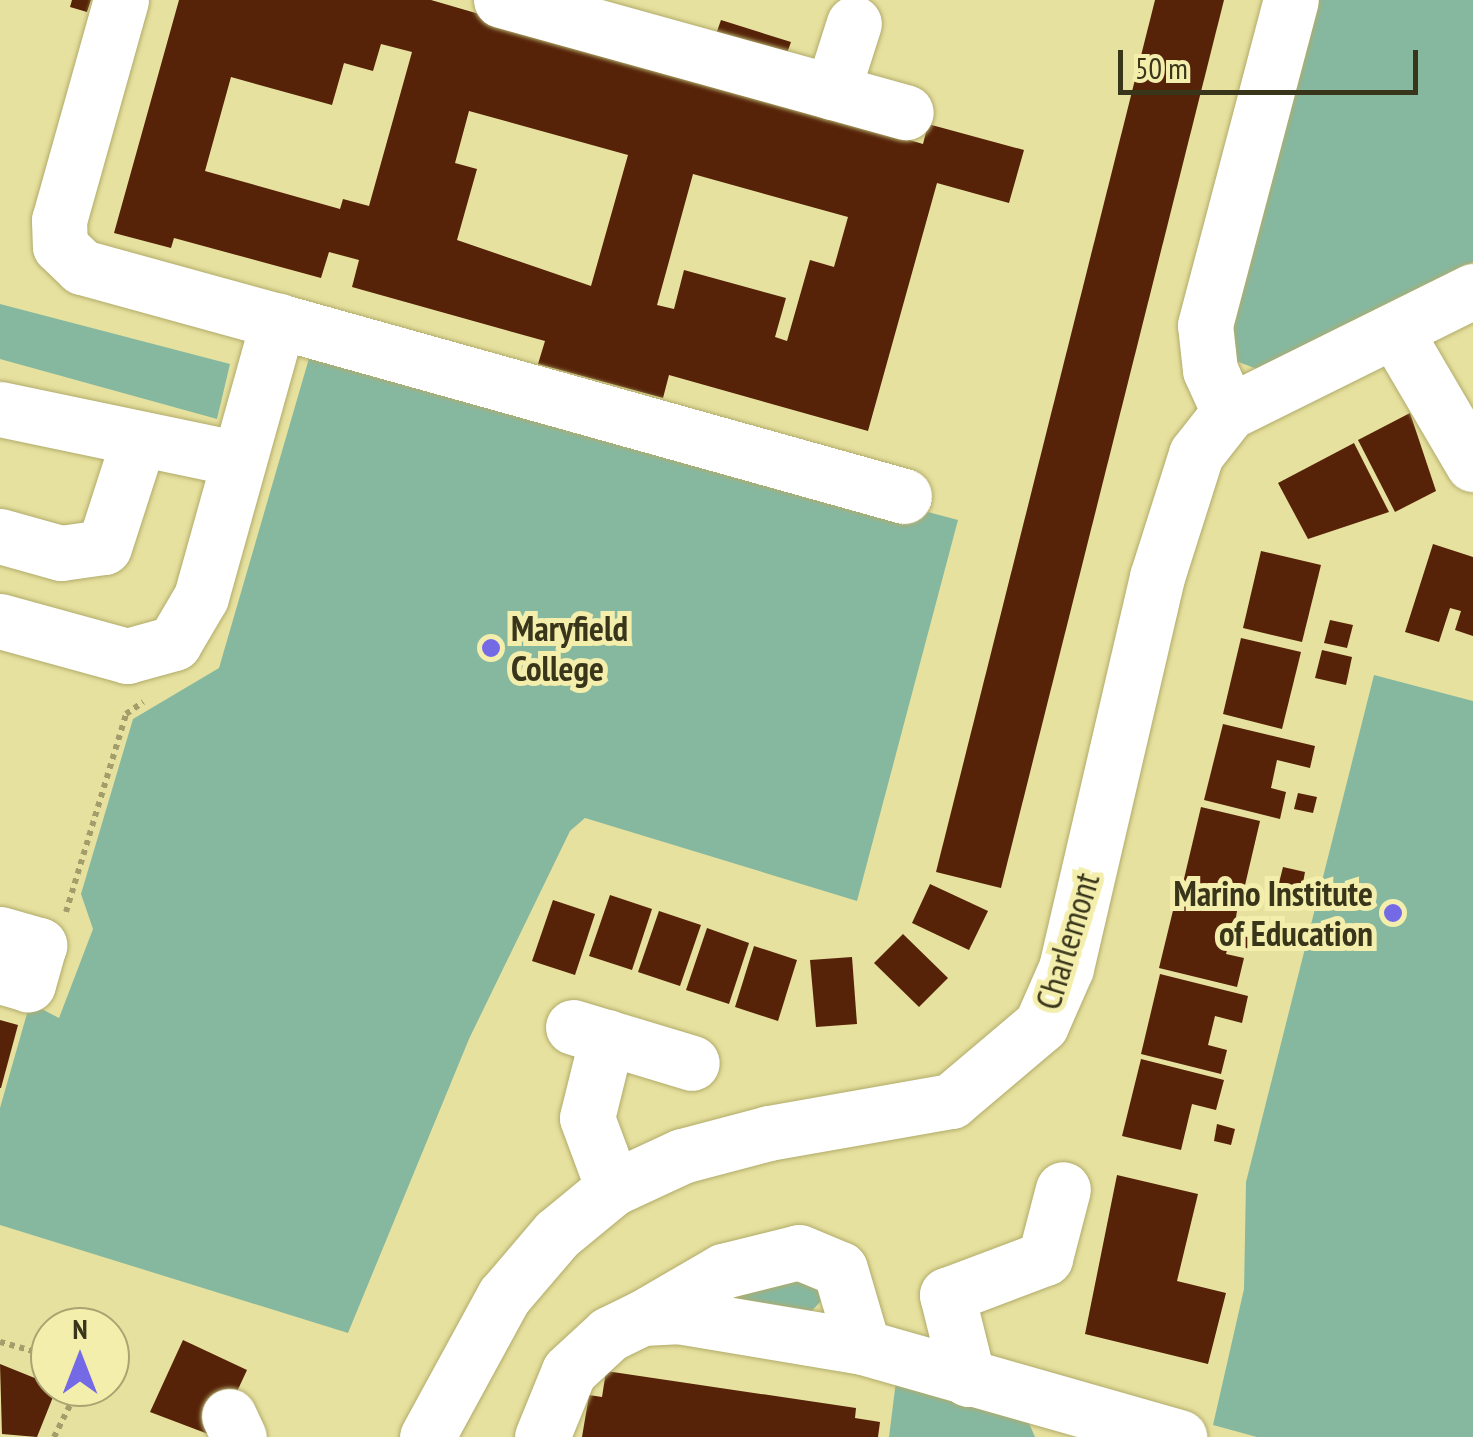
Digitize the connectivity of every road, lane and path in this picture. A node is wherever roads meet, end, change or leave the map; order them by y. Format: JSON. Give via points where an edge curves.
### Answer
{"nodes":[{"id":1,"x":121,"y":0,"type":"edge"},
{"id":2,"x":501,"y":0,"type":"edge"},
{"id":3,"x":1292,"y":0,"type":"edge"},
{"id":4,"x":854,"y":23,"type":"dead end"},
{"id":5,"x":832,"y":92,"type":"junction"},
{"id":6,"x":906,"y":112,"type":"dead end"},
{"id":7,"x":1473,"y":291,"type":"edge"},
{"id":8,"x":278,"y":321,"type":"junction"},
{"id":9,"x":1396,"y":333,"type":"junction"},
{"id":10,"x":0,"y":409,"type":"edge"},
{"id":11,"x":1229,"y":412,"type":"junction"},
{"id":12,"x":138,"y":442,"type":"junction"},
{"id":13,"x":239,"y":460,"type":"junction"},
{"id":14,"x":1473,"y":464,"type":"edge"},
{"id":15,"x":904,"y":496,"type":"dead end"},
{"id":16,"x":0,"y":536,"type":"edge"},
{"id":17,"x":0,"y":621,"type":"edge"},
{"id":18,"x":0,"y":934,"type":"edge"},
{"id":19,"x":0,"y":976,"type":"edge"},
{"id":20,"x":692,"y":1063,"type":"dead end"},
{"id":21,"x":614,"y":1188,"type":"junction"},
{"id":22,"x":1063,"y":1189,"type":"dead end"},
{"id":23,"x":642,"y":1318,"type":"junction"},
{"id":24,"x":0,"y":1342,"type":"edge"},
{"id":25,"x":863,"y":1347,"type":"junction"},
{"id":26,"x":30,"y":1350,"type":"edge"},
{"id":27,"x":968,"y":1379,"type":"junction"},
{"id":28,"x":69,"y":1407,"type":"edge"},
{"id":29,"x":1056,"y":1420,"type":"edge"},
{"id":30,"x":54,"y":1437,"type":"edge"},
{"id":31,"x":427,"y":1437,"type":"edge"},
{"id":32,"x":542,"y":1437,"type":"edge"},
{"id":33,"x":1179,"y":1437,"type":"edge"}],
"edges":[{"from":1,"to":8,"type":"street","via":[[60,220],[60,246],[82,267]]},
{"from":2,"to":5,"type":"street"},
{"from":3,"to":11,"type":"street","via":[[1205,325],[1210,370]]},
{"from":4,"to":5,"type":"street"},
{"from":5,"to":6,"type":"street"},
{"from":7,"to":9,"type":"street"},
{"from":8,"to":13,"type":"street"},
{"from":8,"to":15,"type":"street"},
{"from":9,"to":11,"type":"street"},
{"from":9,"to":14,"type":"street"},
{"from":10,"to":12,"type":"street"},
{"from":11,"to":21,"type":"street","name":"Charlemont","via":[[1182,488],[1066,968],[1041,1024],[951,1101],[770,1132],[682,1156]]},
{"from":12,"to":13,"type":"street"},
{"from":12,"to":16,"type":"street","via":[[104,546],[62,552]]},
{"from":13,"to":17,"type":"street","via":[[201,597],[174,643],[127,656]]},
{"from":18,"to":19,"type":"street","via":[[39,945],[28,984]]},
{"from":20,"to":21,"type":"street","via":[[590,1032],[587,1118]]},
{"from":21,"to":31,"type":"street","name":"Charlemont","via":[[556,1234],[504,1296]]},
{"from":22,"to":27,"type":"street","via":[[1045,1258],[947,1295]]},
{"from":23,"to":25,"type":"street"},
{"from":23,"to":25,"type":"street","via":[[722,1271],[799,1252],[840,1269]]},
{"from":23,"to":32,"type":"street","via":[[568,1370]]},
{"from":24,"to":26,"type":"path"},
{"from":25,"to":27,"type":"street"},
{"from":27,"to":29,"type":"street"},
{"from":28,"to":30,"type":"path"},
{"from":29,"to":33,"type":"street"}]}
